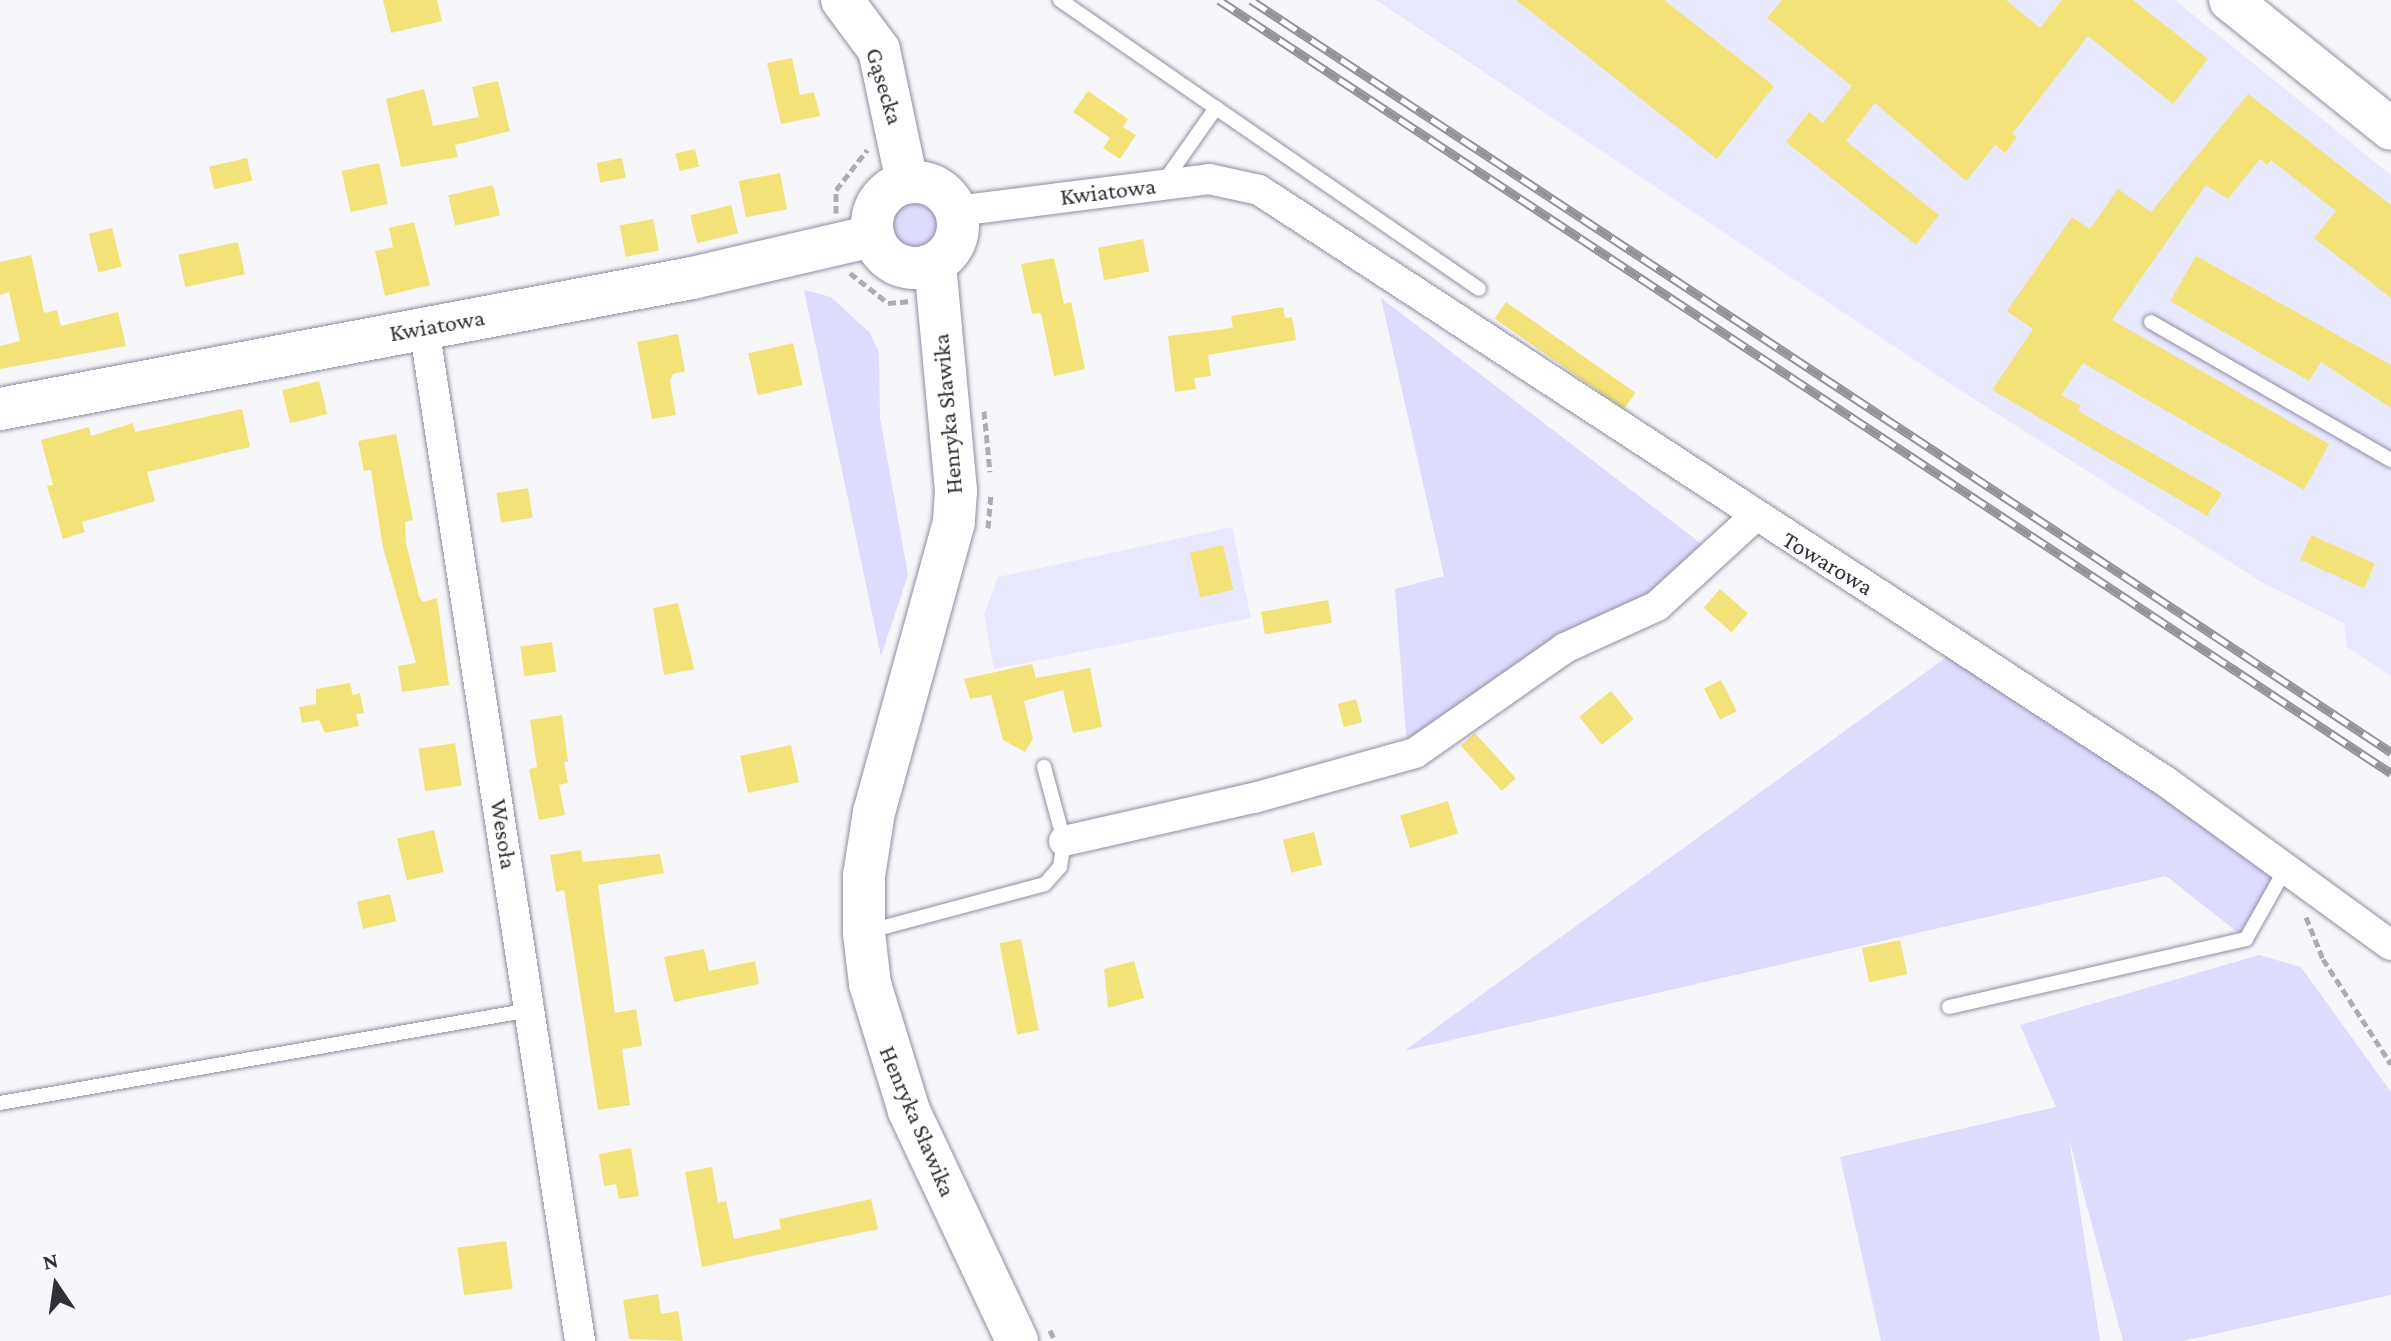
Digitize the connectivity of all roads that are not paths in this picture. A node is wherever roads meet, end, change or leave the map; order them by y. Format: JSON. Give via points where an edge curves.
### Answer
{"nodes":[{"id":1,"x":842,"y":0,"type":"edge"},
{"id":2,"x":1060,"y":0,"type":"edge"},
{"id":3,"x":2230,"y":0,"type":"edge"},
{"id":4,"x":1216,"y":108,"type":"junction"},
{"id":5,"x":2391,"y":129,"type":"edge"},
{"id":6,"x":907,"y":182,"type":"junction"},
{"id":7,"x":1162,"y":184,"type":"junction"},
{"id":8,"x":1259,"y":190,"type":"joint"},
{"id":9,"x":957,"y":211,"type":"junction"},
{"id":10,"x":873,"y":236,"type":"junction"},
{"id":11,"x":921,"y":266,"type":"junction"},
{"id":12,"x":1479,"y":289,"type":"dead end"},
{"id":13,"x":2151,"y":322,"type":"dead end"},
{"id":14,"x":424,"y":327,"type":"junction"},
{"id":15,"x":0,"y":409,"type":"edge"},
{"id":16,"x":2391,"y":460,"type":"edge"},
{"id":17,"x":1754,"y":517,"type":"junction"},
{"id":18,"x":1044,"y":767,"type":"dead end"},
{"id":19,"x":1064,"y":841,"type":"junction"},
{"id":20,"x":2286,"y":868,"type":"junction"},
{"id":21,"x":864,"y":933,"type":"junction"},
{"id":22,"x":2391,"y":945,"type":"edge"},
{"id":23,"x":1949,"y":1007,"type":"dead end"},
{"id":24,"x":530,"y":1010,"type":"junction"},
{"id":25,"x":0,"y":1103,"type":"edge"},
{"id":26,"x":1030,"y":1328,"type":"edge"},
{"id":27,"x":580,"y":1341,"type":"edge"}],
"edges":[{"from":1,"to":6,"type":"main road","name":"Gąsecka","via":[[879,50],[893,95]]},
{"from":2,"to":4,"type":"lane"},
{"from":3,"to":5,"type":"main road"},
{"from":4,"to":7,"type":"lane"},
{"from":4,"to":12,"type":"lane"},
{"from":6,"to":9,"type":"main road","via":[[943,190]]},
{"from":6,"to":10,"type":"main road","via":[[878,203]]},
{"from":7,"to":8,"type":"street","name":"Kwiatowa","via":[[1209,179]]},
{"from":7,"to":9,"type":"street","name":"Kwiatowa"},
{"from":8,"to":17,"type":"street","name":"Towarowa"},
{"from":9,"to":11,"type":"main road","via":[[953,247]]},
{"from":10,"to":11,"type":"main road","via":[[888,259]]},
{"from":10,"to":14,"type":"main road","name":"Kwiatowa","via":[[692,278]]},
{"from":11,"to":21,"type":"main road","name":"Henryka Sławika","via":[[956,491],[954,522],[874,812],[864,876]]},
{"from":13,"to":16,"type":"lane"},
{"from":14,"to":15,"type":"main road","name":"Kwiatowa"},
{"from":14,"to":24,"type":"street","name":"Wesoła"},
{"from":17,"to":19,"type":"street","via":[[1657,606],[1565,648],[1415,753],[1254,798]]},
{"from":17,"to":20,"type":"street","name":"Towarowa","via":[[2165,781]]},
{"from":18,"to":19,"type":"lane"},
{"from":19,"to":21,"type":"lane","via":[[1060,867],[1045,884]]},
{"from":20,"to":22,"type":"street","name":"Towarowa"},
{"from":20,"to":23,"type":"lane","via":[[2246,939]]},
{"from":21,"to":26,"type":"main road","name":"Henryka Sławika","via":[[880,1026],[909,1111]]},
{"from":24,"to":25,"type":"lane"},
{"from":24,"to":27,"type":"street","name":"Wesoła"}]}
